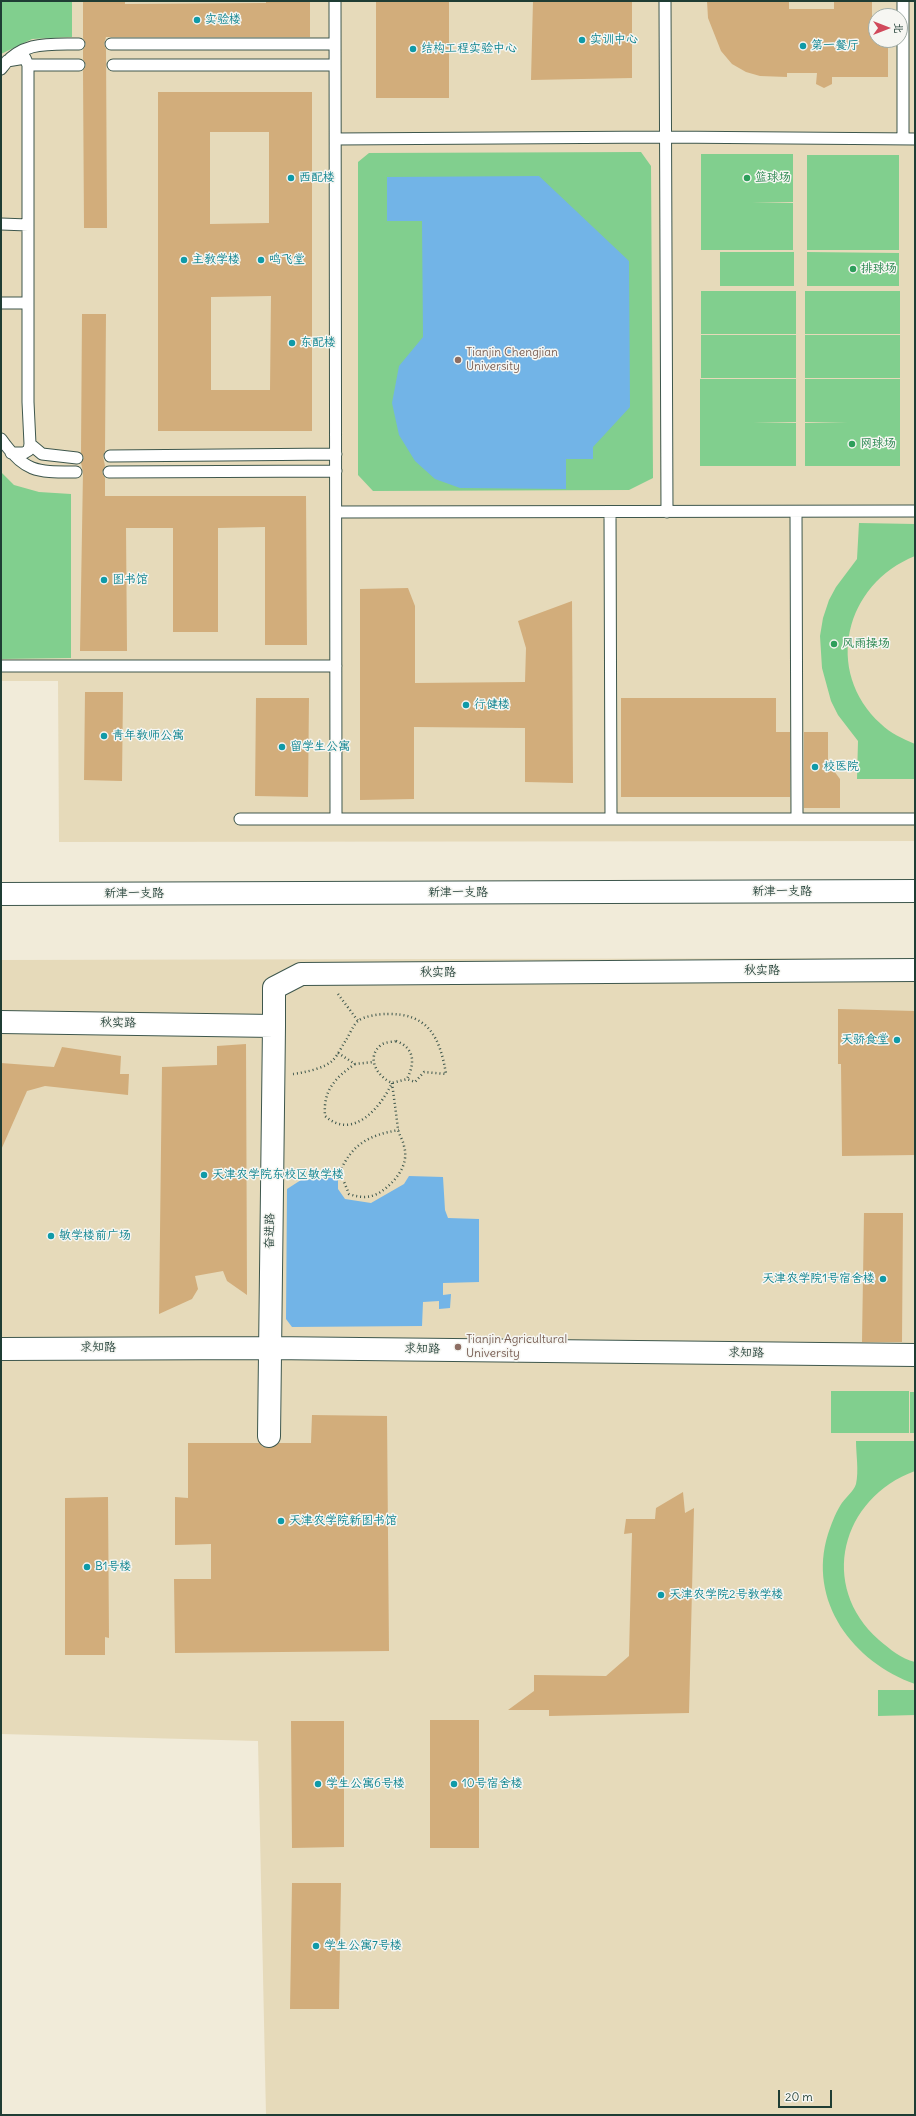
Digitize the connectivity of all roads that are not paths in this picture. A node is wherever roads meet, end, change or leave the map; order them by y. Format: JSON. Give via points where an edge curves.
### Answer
{"nodes":[{"id":1,"x":335,"y":1,"type":"edge"},
{"id":2,"x":665,"y":1,"type":"edge"},
{"id":3,"x":903,"y":1,"type":"edge"},
{"id":4,"x":79,"y":44,"type":"dead end"},
{"id":5,"x":111,"y":44,"type":"dead end"},
{"id":6,"x":336,"y":44,"type":"junction"},
{"id":7,"x":336,"y":64,"type":"junction"},
{"id":8,"x":4,"y":65,"type":"edge"},
{"id":9,"x":28,"y":65,"type":"junction"},
{"id":10,"x":79,"y":65,"type":"dead end"},
{"id":11,"x":113,"y":65,"type":"dead end"},
{"id":12,"x":665,"y":137,"type":"junction"},
{"id":13,"x":903,"y":139,"type":"junction"},
{"id":14,"x":915,"y":139,"type":"edge"},
{"id":15,"x":336,"y":140,"type":"junction"},
{"id":16,"x":1,"y":224,"type":"edge"},
{"id":17,"x":28,"y":224,"type":"junction"},
{"id":18,"x":1,"y":303,"type":"edge"},
{"id":19,"x":28,"y":303,"type":"junction"},
{"id":20,"x":1,"y":439,"type":"edge"},
{"id":21,"x":30,"y":444,"type":"junction"},
{"id":22,"x":11,"y":453,"type":"junction"},
{"id":23,"x":336,"y":454,"type":"junction"},
{"id":24,"x":110,"y":456,"type":"dead end"},
{"id":25,"x":76,"y":458,"type":"dead end"},
{"id":26,"x":336,"y":470,"type":"junction"},
{"id":27,"x":76,"y":472,"type":"dead end"},
{"id":28,"x":109,"y":472,"type":"dead end"},
{"id":29,"x":915,"y":511,"type":"edge"},
{"id":30,"x":336,"y":512,"type":"junction"},
{"id":31,"x":610,"y":512,"type":"junction"},
{"id":32,"x":667,"y":512,"type":"junction"},
{"id":33,"x":796,"y":512,"type":"junction"},
{"id":34,"x":1,"y":666,"type":"edge"},
{"id":35,"x":336,"y":666,"type":"junction"},
{"id":36,"x":240,"y":819,"type":"dead end"},
{"id":37,"x":336,"y":819,"type":"junction"},
{"id":38,"x":611,"y":819,"type":"junction"},
{"id":39,"x":797,"y":819,"type":"junction"},
{"id":40,"x":915,"y":819,"type":"edge"},
{"id":41,"x":915,"y":891,"type":"edge"},
{"id":42,"x":1,"y":894,"type":"edge"},
{"id":43,"x":915,"y":970,"type":"edge"},
{"id":44,"x":1,"y":1022,"type":"edge"},
{"id":45,"x":274,"y":1026,"type":"junction"},
{"id":46,"x":268,"y":1348,"type":"junction"},
{"id":47,"x":1,"y":1349,"type":"edge"},
{"id":48,"x":915,"y":1355,"type":"edge"},
{"id":49,"x":269,"y":1436,"type":"dead end"}],
"edges":[{"from":1,"to":6,"type":"lane"},
{"from":2,"to":12,"type":"lane"},
{"from":3,"to":13,"type":"lane"},
{"from":4,"to":8,"type":"lane","via":[[33,46],[22,49]]},
{"from":5,"to":6,"type":"lane"},
{"from":6,"to":7,"type":"lane"},
{"from":7,"to":11,"type":"lane"},
{"from":7,"to":15,"type":"lane"},
{"from":8,"to":9,"type":"lane","via":[[25,58]]},
{"from":9,"to":10,"type":"lane"},
{"from":9,"to":17,"type":"lane"},
{"from":12,"to":13,"type":"lane"},
{"from":12,"to":15,"type":"lane"},
{"from":12,"to":32,"type":"lane"},
{"from":13,"to":14,"type":"lane"},
{"from":15,"to":23,"type":"lane"},
{"from":16,"to":17,"type":"lane"},
{"from":17,"to":19,"type":"lane"},
{"from":18,"to":19,"type":"lane"},
{"from":19,"to":21,"type":"lane"},
{"from":20,"to":22,"type":"lane"},
{"from":21,"to":22,"type":"lane","via":[[29,450],[24,453]]},
{"from":21,"to":25,"type":"lane","via":[[42,454]]},
{"from":22,"to":27,"type":"lane","via":[[25,466],[38,471]]},
{"from":23,"to":24,"type":"lane"},
{"from":23,"to":26,"type":"lane"},
{"from":26,"to":28,"type":"lane"},
{"from":26,"to":30,"type":"lane"},
{"from":29,"to":33,"type":"lane"},
{"from":30,"to":31,"type":"lane"},
{"from":30,"to":35,"type":"lane"},
{"from":31,"to":32,"type":"lane"},
{"from":31,"to":38,"type":"lane"},
{"from":32,"to":33,"type":"lane"},
{"from":33,"to":39,"type":"lane"},
{"from":34,"to":35,"type":"lane"},
{"from":35,"to":37,"type":"lane"},
{"from":36,"to":37,"type":"lane"},
{"from":37,"to":38,"type":"lane"},
{"from":38,"to":39,"type":"lane"},
{"from":39,"to":40,"type":"lane"},
{"from":41,"to":42,"type":"street","name":"新津一支路"},
{"from":43,"to":45,"type":"street","name":"秋实路","via":[[301,974],[274,988]]},
{"from":44,"to":45,"type":"street","name":"秋实路"},
{"from":45,"to":46,"type":"street","name":"奋进路"},
{"from":46,"to":47,"type":"street","name":"求知路"},
{"from":46,"to":48,"type":"street","name":"求知路"},
{"from":46,"to":49,"type":"street","name":"奋进路"}]}
